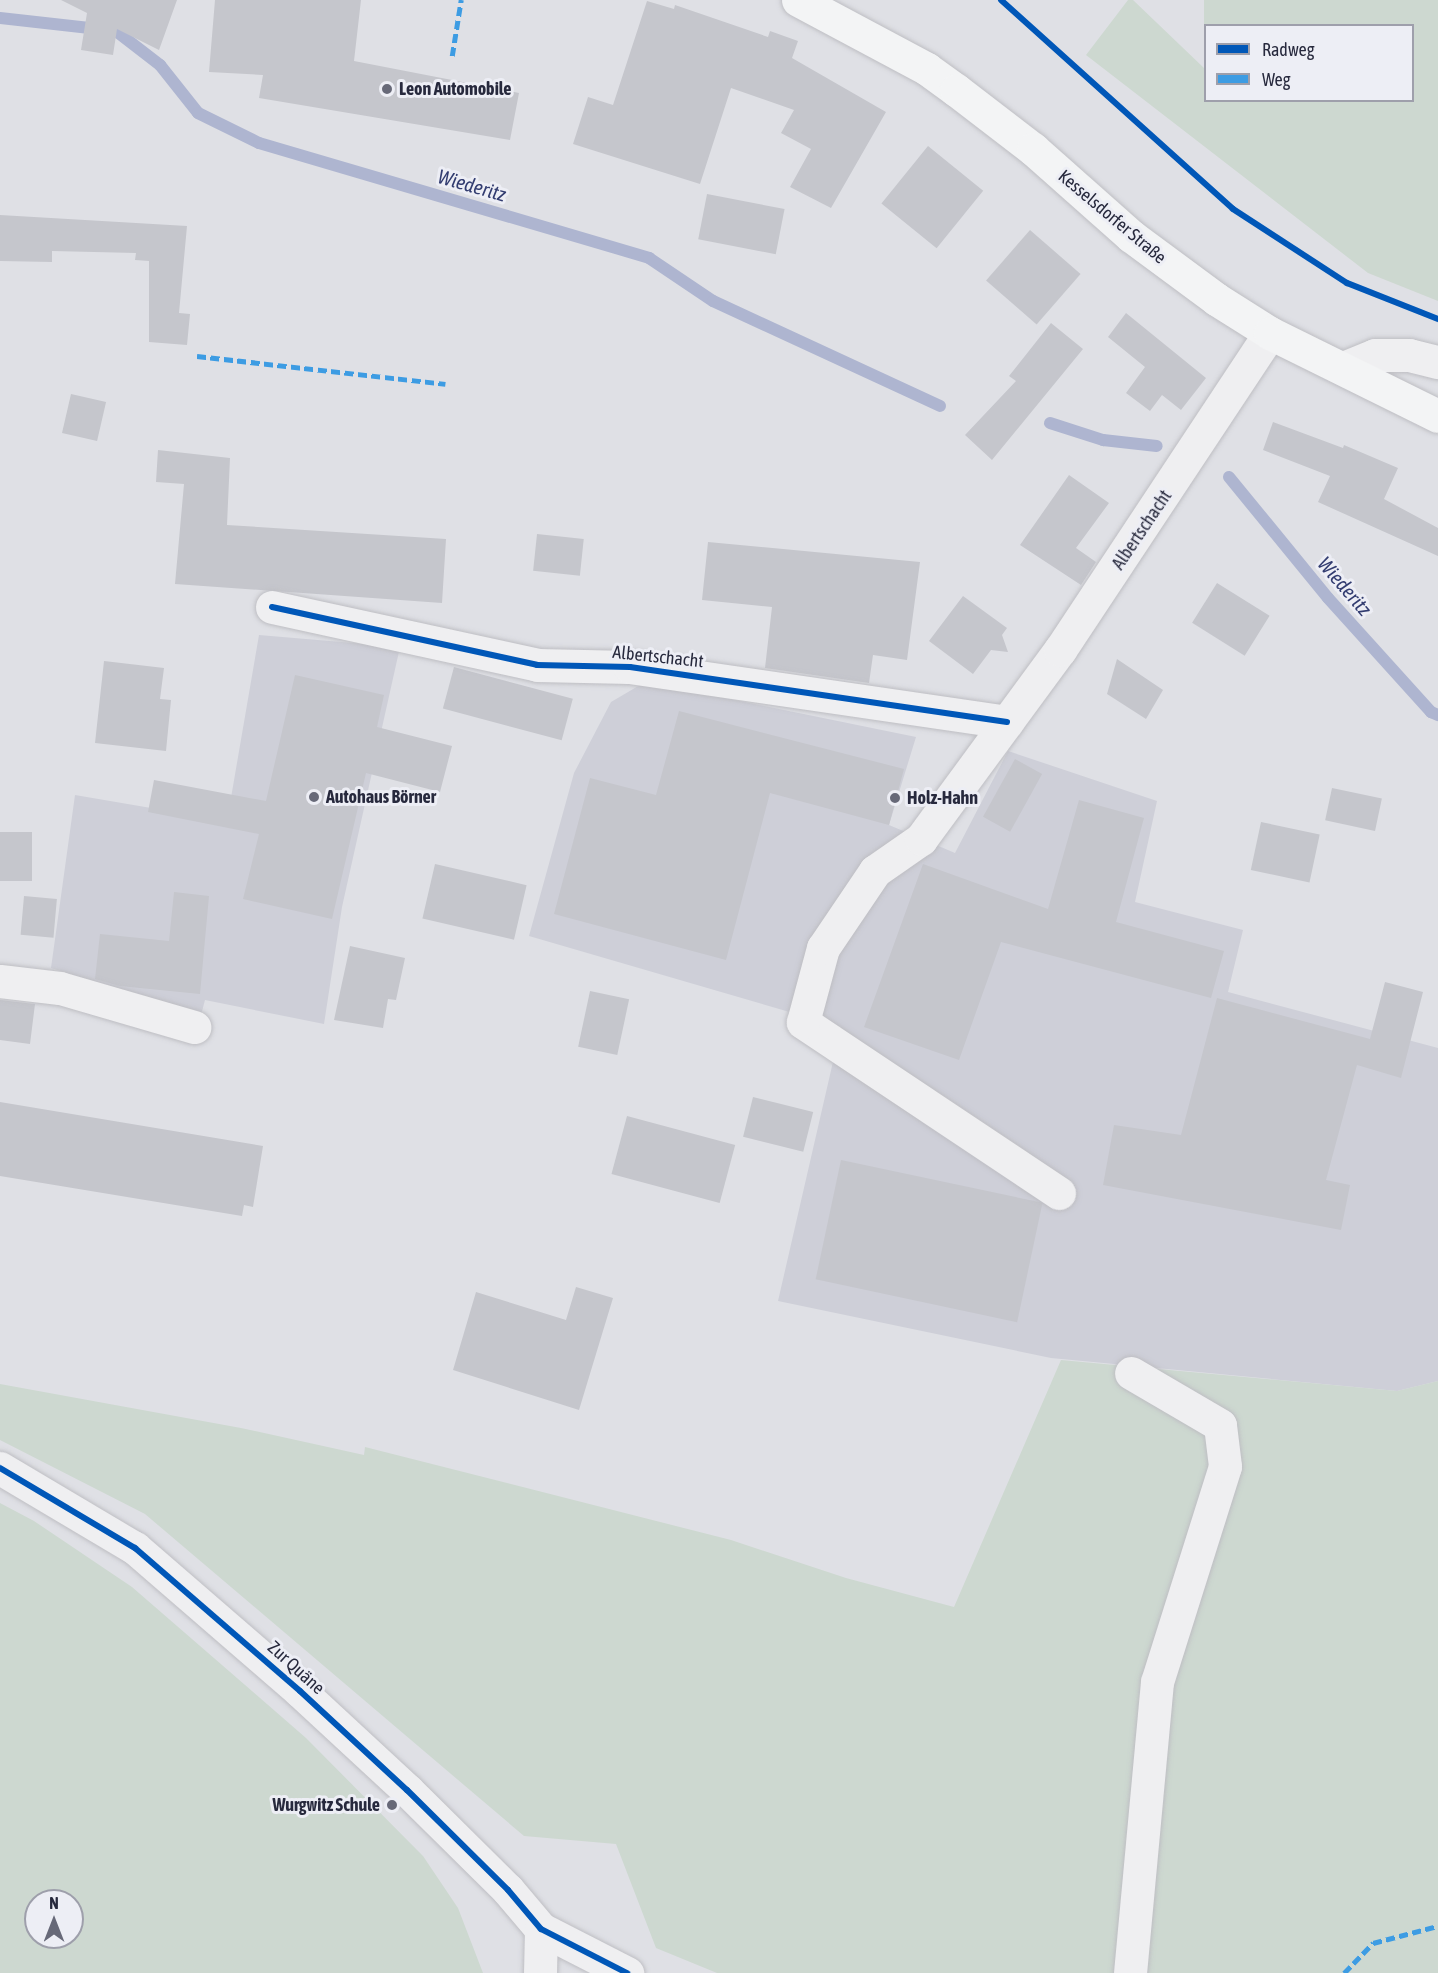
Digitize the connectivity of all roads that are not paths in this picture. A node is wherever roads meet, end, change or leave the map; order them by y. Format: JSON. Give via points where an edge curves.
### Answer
{"nodes":[{"id":1,"x":798,"y":0,"type":"edge"},
{"id":2,"x":1270,"y":333,"type":"junction"},
{"id":3,"x":1438,"y":362,"type":"edge"},
{"id":4,"x":1343,"y":368,"type":"junction"},
{"id":5,"x":1438,"y":416,"type":"edge"},
{"id":6,"x":272,"y":607,"type":"dead end"},
{"id":7,"x":1007,"y":722,"type":"junction"},
{"id":8,"x":0,"y":981,"type":"edge"},
{"id":9,"x":194,"y":1027,"type":"dead end"},
{"id":10,"x":1059,"y":1193,"type":"dead end"},
{"id":11,"x":1131,"y":1373,"type":"dead end"},
{"id":12,"x":0,"y":1468,"type":"edge"},
{"id":13,"x":541,"y":1929,"type":"junction"},
{"id":14,"x":540,"y":1973,"type":"edge"},
{"id":15,"x":627,"y":1973,"type":"edge"},
{"id":16,"x":1130,"y":1973,"type":"edge"}],
"edges":[{"from":1,"to":2,"type":"main road","name":"Kesselsdorfer Straße","via":[[927,69],[1033,149],[1138,242]]},
{"from":2,"to":4,"type":"main road","name":"Kesselsdorfer Straße"},
{"from":2,"to":7,"type":"street","name":"Albertschacht","via":[[1112,576]]},
{"from":3,"to":4,"type":"street","via":[[1409,355],[1376,355]]},
{"from":4,"to":5,"type":"main road","name":"Kesselsdorfer Straße"},
{"from":6,"to":7,"type":"street","name":"Albertschacht","via":[[537,665],[630,667]]},
{"from":7,"to":10,"type":"street","name":"Albertschacht","via":[[921,839],[875,871],[822,948],[803,1022]]},
{"from":8,"to":9,"type":"street","via":[[60,988]]},
{"from":11,"to":16,"type":"street","via":[[1220,1425],[1225,1466],[1157,1682]]},
{"from":12,"to":13,"type":"street","name":"Zur Quäne","via":[[135,1548],[407,1790],[508,1890]]},
{"from":13,"to":14,"type":"street"},
{"from":13,"to":15,"type":"street"}]}
